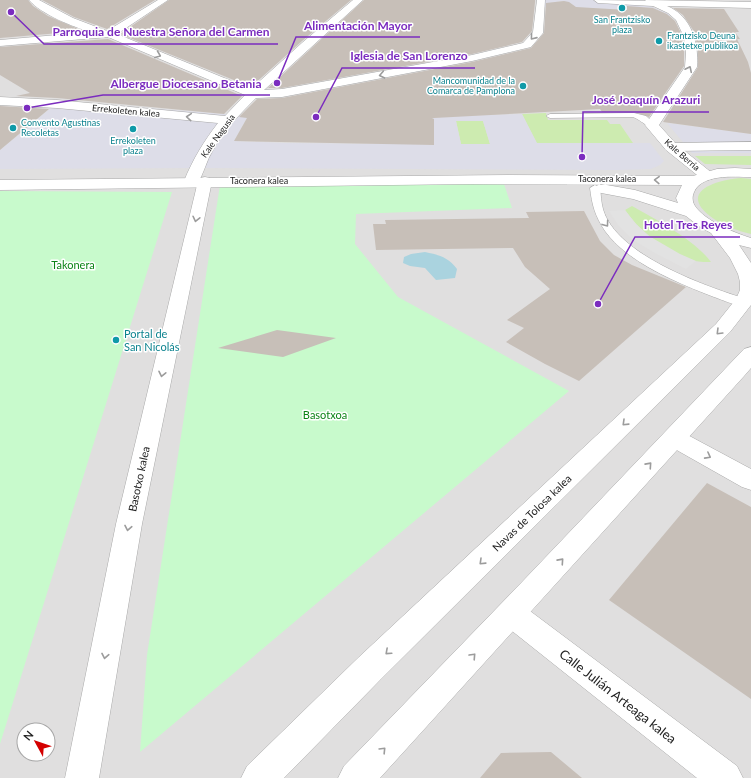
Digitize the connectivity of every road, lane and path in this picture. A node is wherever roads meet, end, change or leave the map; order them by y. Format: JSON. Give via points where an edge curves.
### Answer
{"nodes":[{"id":1,"x":33,"y":0,"type":"edge"},
{"id":2,"x":164,"y":0,"type":"edge"},
{"id":3,"x":360,"y":0,"type":"edge"},
{"id":4,"x":541,"y":0,"type":"edge"},
{"id":5,"x":598,"y":0,"type":"edge"},
{"id":6,"x":651,"y":1,"type":"edge"},
{"id":7,"x":736,"y":3,"type":"edge"},
{"id":8,"x":751,"y":5,"type":"edge"},
{"id":9,"x":751,"y":16,"type":"edge"},
{"id":10,"x":109,"y":34,"type":"junction"},
{"id":11,"x":0,"y":44,"type":"edge"},
{"id":12,"x":252,"y":94,"type":"junction"},
{"id":13,"x":0,"y":101,"type":"edge"},
{"id":14,"x":550,"y":116,"type":"dead end"},
{"id":15,"x":228,"y":120,"type":"junction"},
{"id":16,"x":652,"y":125,"type":"junction"},
{"id":17,"x":751,"y":146,"type":"edge"},
{"id":18,"x":671,"y":147,"type":"junction"},
{"id":19,"x":751,"y":173,"type":"edge"},
{"id":20,"x":519,"y":179,"type":"junction"},
{"id":21,"x":701,"y":179,"type":"junction"},
{"id":22,"x":199,"y":181,"type":"junction"},
{"id":23,"x":0,"y":185,"type":"edge"},
{"id":24,"x":595,"y":188,"type":"junction"},
{"id":25,"x":691,"y":212,"type":"junction"},
{"id":26,"x":718,"y":231,"type":"junction"},
{"id":27,"x":751,"y":243,"type":"edge"},
{"id":28,"x":742,"y":302,"type":"junction"},
{"id":29,"x":751,"y":354,"type":"edge"},
{"id":30,"x":674,"y":438,"type":"junction"},
{"id":31,"x":751,"y":480,"type":"edge"},
{"id":32,"x":512,"y":614,"type":"junction"},
{"id":33,"x":82,"y":778,"type":"edge"},
{"id":34,"x":258,"y":778,"type":"edge"},
{"id":35,"x":356,"y":778,"type":"edge"},
{"id":36,"x":725,"y":778,"type":"edge"}],
"edges":[{"from":1,"to":10,"type":"street","via":[[97,32]]},
{"from":2,"to":10,"type":"street"},
{"from":3,"to":12,"type":"street","name":"Kale Nagusia","via":[[313,38]]},
{"from":4,"to":12,"type":"street","one_way":true,"via":[[538,33],[526,45],[348,82],[282,93]]},
{"from":5,"to":6,"type":"street"},
{"from":6,"to":7,"type":"street"},
{"from":16,"to":6,"type":"street","one_way":true,"via":[[691,67],[693,58],[685,26],[674,13]]},
{"from":7,"to":8,"type":"street"},
{"from":7,"to":9,"type":"street"},
{"from":10,"to":11,"type":"street"},
{"from":10,"to":12,"type":"street","one_way":true},
{"from":12,"to":15,"type":"street","name":"Kale Nagusia"},
{"from":15,"to":13,"type":"street","name":"Errekoleten kalea","one_way":true},
{"from":14,"to":16,"type":"lane","via":[[634,116],[643,118]]},
{"from":15,"to":22,"type":"street","name":"Kale Nagusia","via":[[196,168]]},
{"from":16,"to":18,"type":"street","name":"Kale Berria"},
{"from":17,"to":18,"type":"street"},
{"from":18,"to":21,"type":"street","name":"Kale Berria"},
{"from":19,"to":21,"type":"street","name":"Taconera kalea","via":[[728,173]]},
{"from":21,"to":20,"type":"street","name":"Taconera kalea","one_way":true},
{"from":20,"to":22,"type":"street","name":"Taconera kalea"},
{"from":20,"to":24,"type":"street","name":"Taconera kalea"},
{"from":21,"to":25,"type":"street","via":[[686,190],[685,200]]},
{"from":22,"to":23,"type":"street","name":"Taconera kalea"},
{"from":22,"to":33,"type":"street","name":"Basotxo kalea","one_way":true,"via":[[129,524]]},
{"from":24,"to":25,"type":"street","name":"Taconera kalea","via":[[624,193]]},
{"from":24,"to":28,"type":"lane","one_way":true,"via":[[595,202],[601,218],[633,251],[659,268],[690,283]]},
{"from":25,"to":26,"type":"street"},
{"from":26,"to":27,"type":"street"},
{"from":26,"to":28,"type":"street","name":"Navas de Tolosa kalea","via":[[740,256],[748,274],[749,290]]},
{"from":28,"to":34,"type":"street","name":"Navas de Tolosa kalea","one_way":true,"via":[[723,328]]},
{"from":29,"to":30,"type":"street"},
{"from":30,"to":31,"type":"street","one_way":true},
{"from":32,"to":30,"type":"street","one_way":true},
{"from":35,"to":32,"type":"street","one_way":true},
{"from":32,"to":36,"type":"street","name":"Calle Julián Arteaga kalea"}]}
